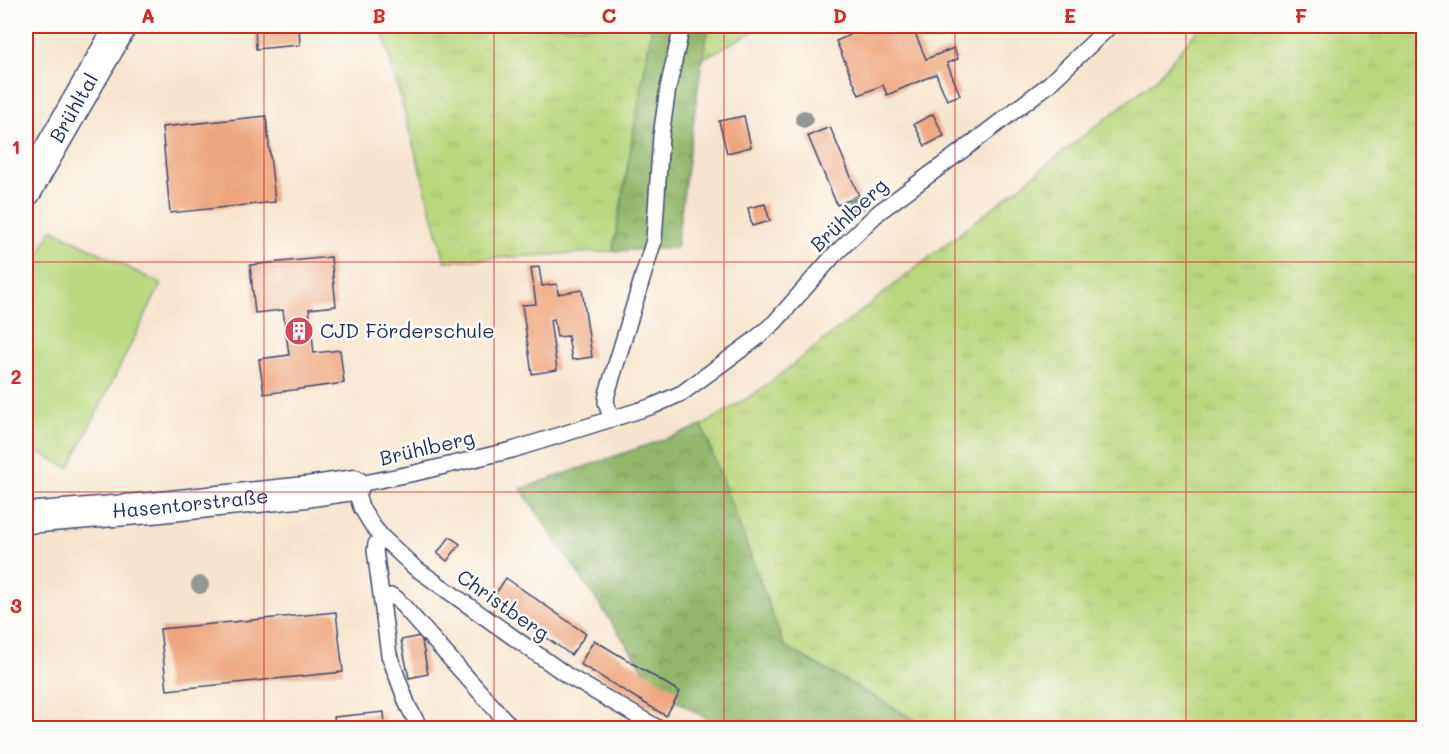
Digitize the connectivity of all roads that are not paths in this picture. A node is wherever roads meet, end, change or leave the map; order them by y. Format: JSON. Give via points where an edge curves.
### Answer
{"nodes":[{"id":1,"x":121,"y":26,"type":"edge"},
{"id":2,"x":682,"y":26,"type":"edge"},
{"id":3,"x":1110,"y":26,"type":"edge"},
{"id":4,"x":26,"y":191,"type":"edge"},
{"id":5,"x":611,"y":418,"type":"junction"},
{"id":6,"x":354,"y":485,"type":"junction"},
{"id":7,"x":26,"y":518,"type":"edge"},
{"id":8,"x":382,"y":537,"type":"junction"},
{"id":9,"x":381,"y":597,"type":"junction"},
{"id":10,"x":420,"y":729,"type":"edge"},
{"id":11,"x":512,"y":729,"type":"edge"},
{"id":12,"x":658,"y":729,"type":"edge"}],
"edges":[{"from":1,"to":4,"type":"street","name":"Brühltal"},
{"from":2,"to":5,"type":"lane","via":[[661,136],[654,240],[607,394]]},
{"from":3,"to":5,"type":"lane","name":"Brühlberg","via":[[1048,85],[879,212],[753,341],[676,396]]},
{"from":5,"to":6,"type":"lane","name":"Brühlberg","via":[[492,455]]},
{"from":6,"to":7,"type":"street","name":"Hasentorstraße"},
{"from":6,"to":8,"type":"lane","name":"Christberg","via":[[361,507]]},
{"from":8,"to":9,"type":"lane","via":[[375,550]]},
{"from":8,"to":12,"type":"lane","name":"Christberg","via":[[414,567],[568,676]]},
{"from":9,"to":10,"type":"lane","via":[[389,656]]},
{"from":9,"to":11,"type":"lane","via":[[397,598]]}]}
